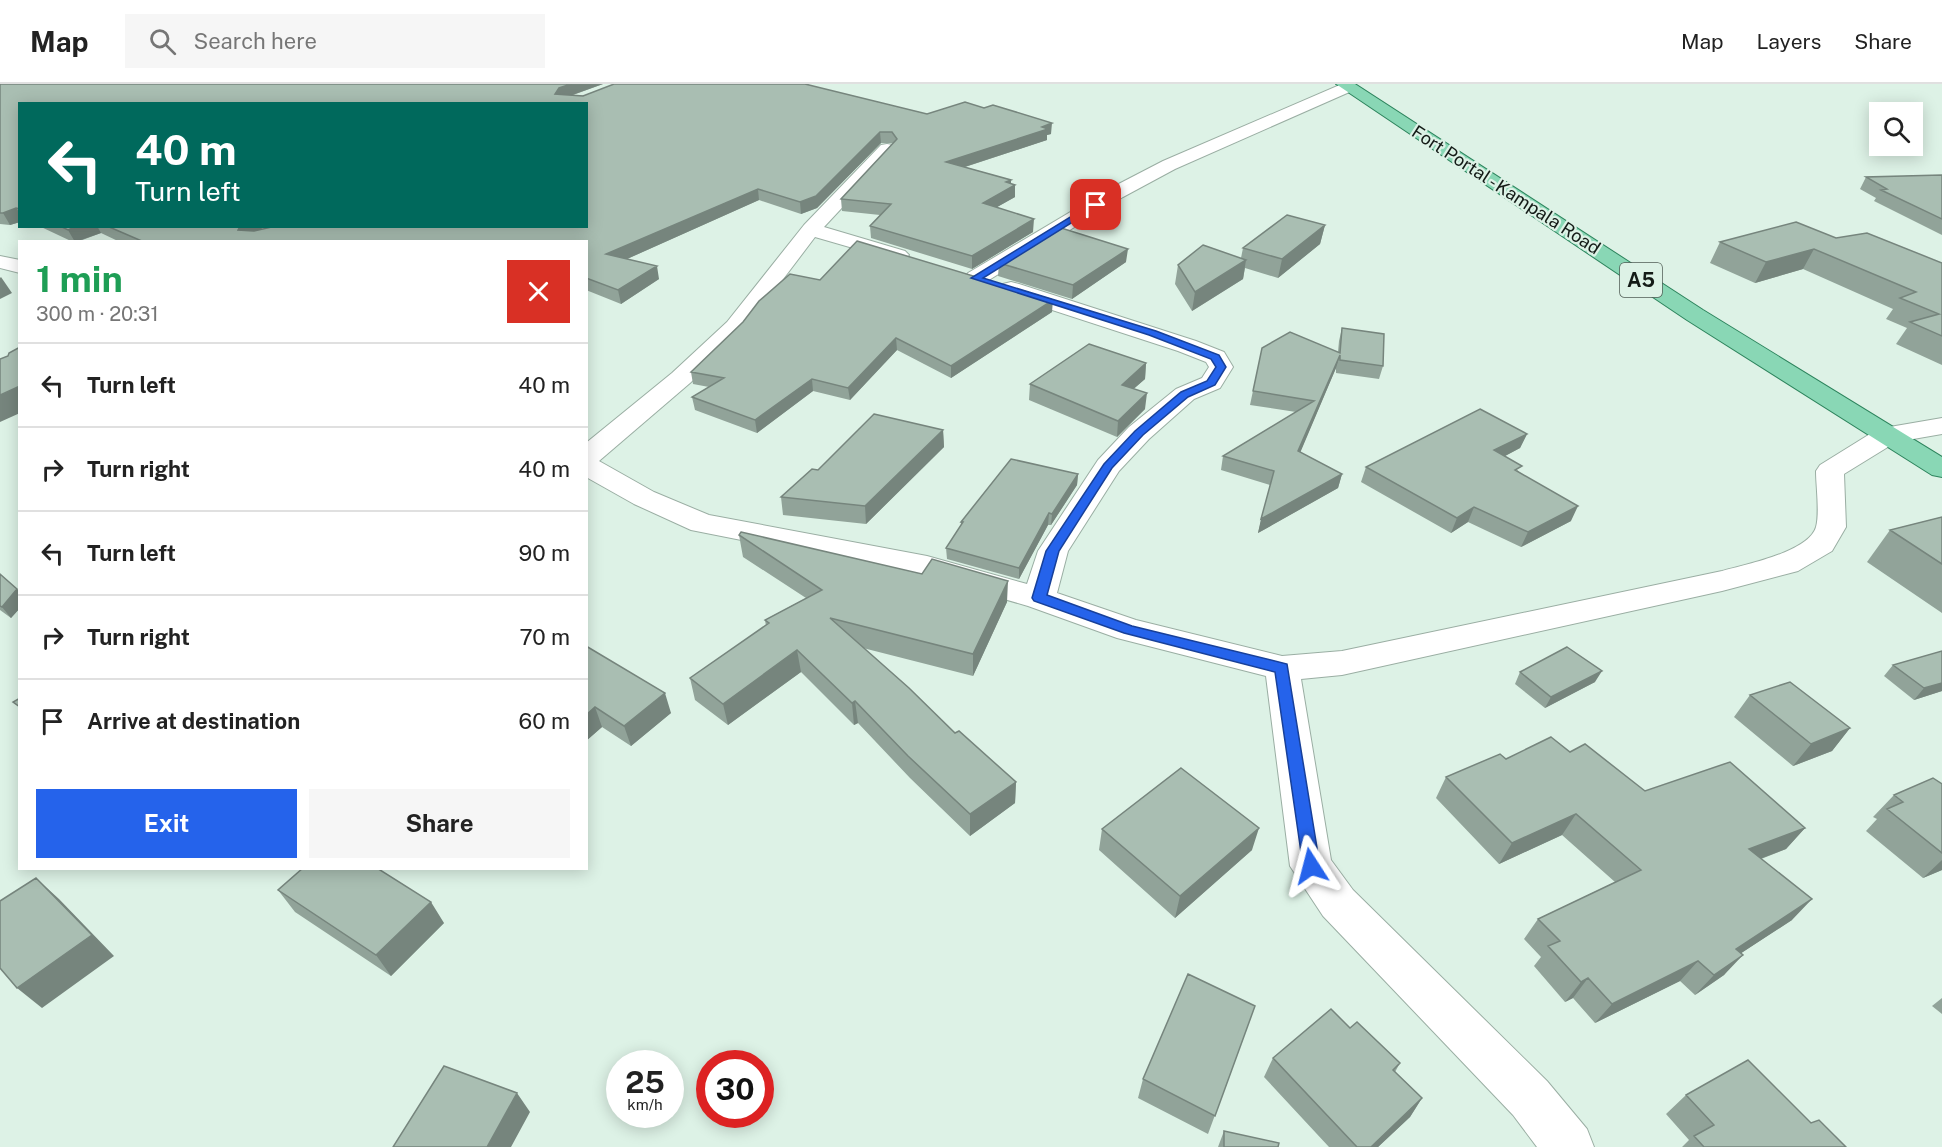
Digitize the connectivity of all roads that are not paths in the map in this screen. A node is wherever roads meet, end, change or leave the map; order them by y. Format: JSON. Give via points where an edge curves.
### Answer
{"nodes":[{"id":1,"x":1346,"y":85,"type":"edge"},
{"id":2,"x":887,"y":149,"type":"edge"},
{"id":3,"x":811,"y":229,"type":"junction"},
{"id":4,"x":0,"y":262,"type":"edge"},
{"id":5,"x":921,"y":262,"type":"edge"},
{"id":6,"x":18,"y":266,"type":"edge"},
{"id":7,"x":1942,"y":426,"type":"edge"},
{"id":8,"x":1888,"y":435,"type":"junction"},
{"id":9,"x":588,"y":455,"type":"edge"},
{"id":10,"x":588,"y":466,"type":"edge"},
{"id":11,"x":1942,"y":470,"type":"edge"},
{"id":12,"x":1039,"y":598,"type":"junction"},
{"id":13,"x":1282,"y":668,"type":"junction"},
{"id":14,"x":1569,"y":1147,"type":"edge"}],
"edges":[{"from":1,"to":8,"type":"main road","name":"Fort Portal - Kampala Road","number":"A5","via":[[1695,315]]},
{"from":1,"to":12,"type":"street","via":[[1169,165],[964,275],[1153,333],[1215,357],[1221,367],[1211,383],[1185,394],[1108,466],[1053,551]]},
{"from":2,"to":3,"type":"street"},
{"from":3,"to":5,"type":"street"},
{"from":3,"to":9,"type":"street","via":[[735,327]]},
{"from":4,"to":6,"type":"street"},
{"from":7,"to":8,"type":"street"},
{"from":8,"to":11,"type":"main road","name":"Fort Portal - Kampala Road","number":"A5"},
{"from":8,"to":13,"type":"street","via":[[1830,471],[1831,527],[1821,544],[1787,564],[1342,663]]},
{"from":10,"to":12,"type":"street","via":[[644,498],[702,523],[927,566]]},
{"from":12,"to":13,"type":"street","via":[[1129,630]]},
{"from":13,"to":14,"type":"street","via":[[1311,866],[1338,903],[1530,1098]]}]}
